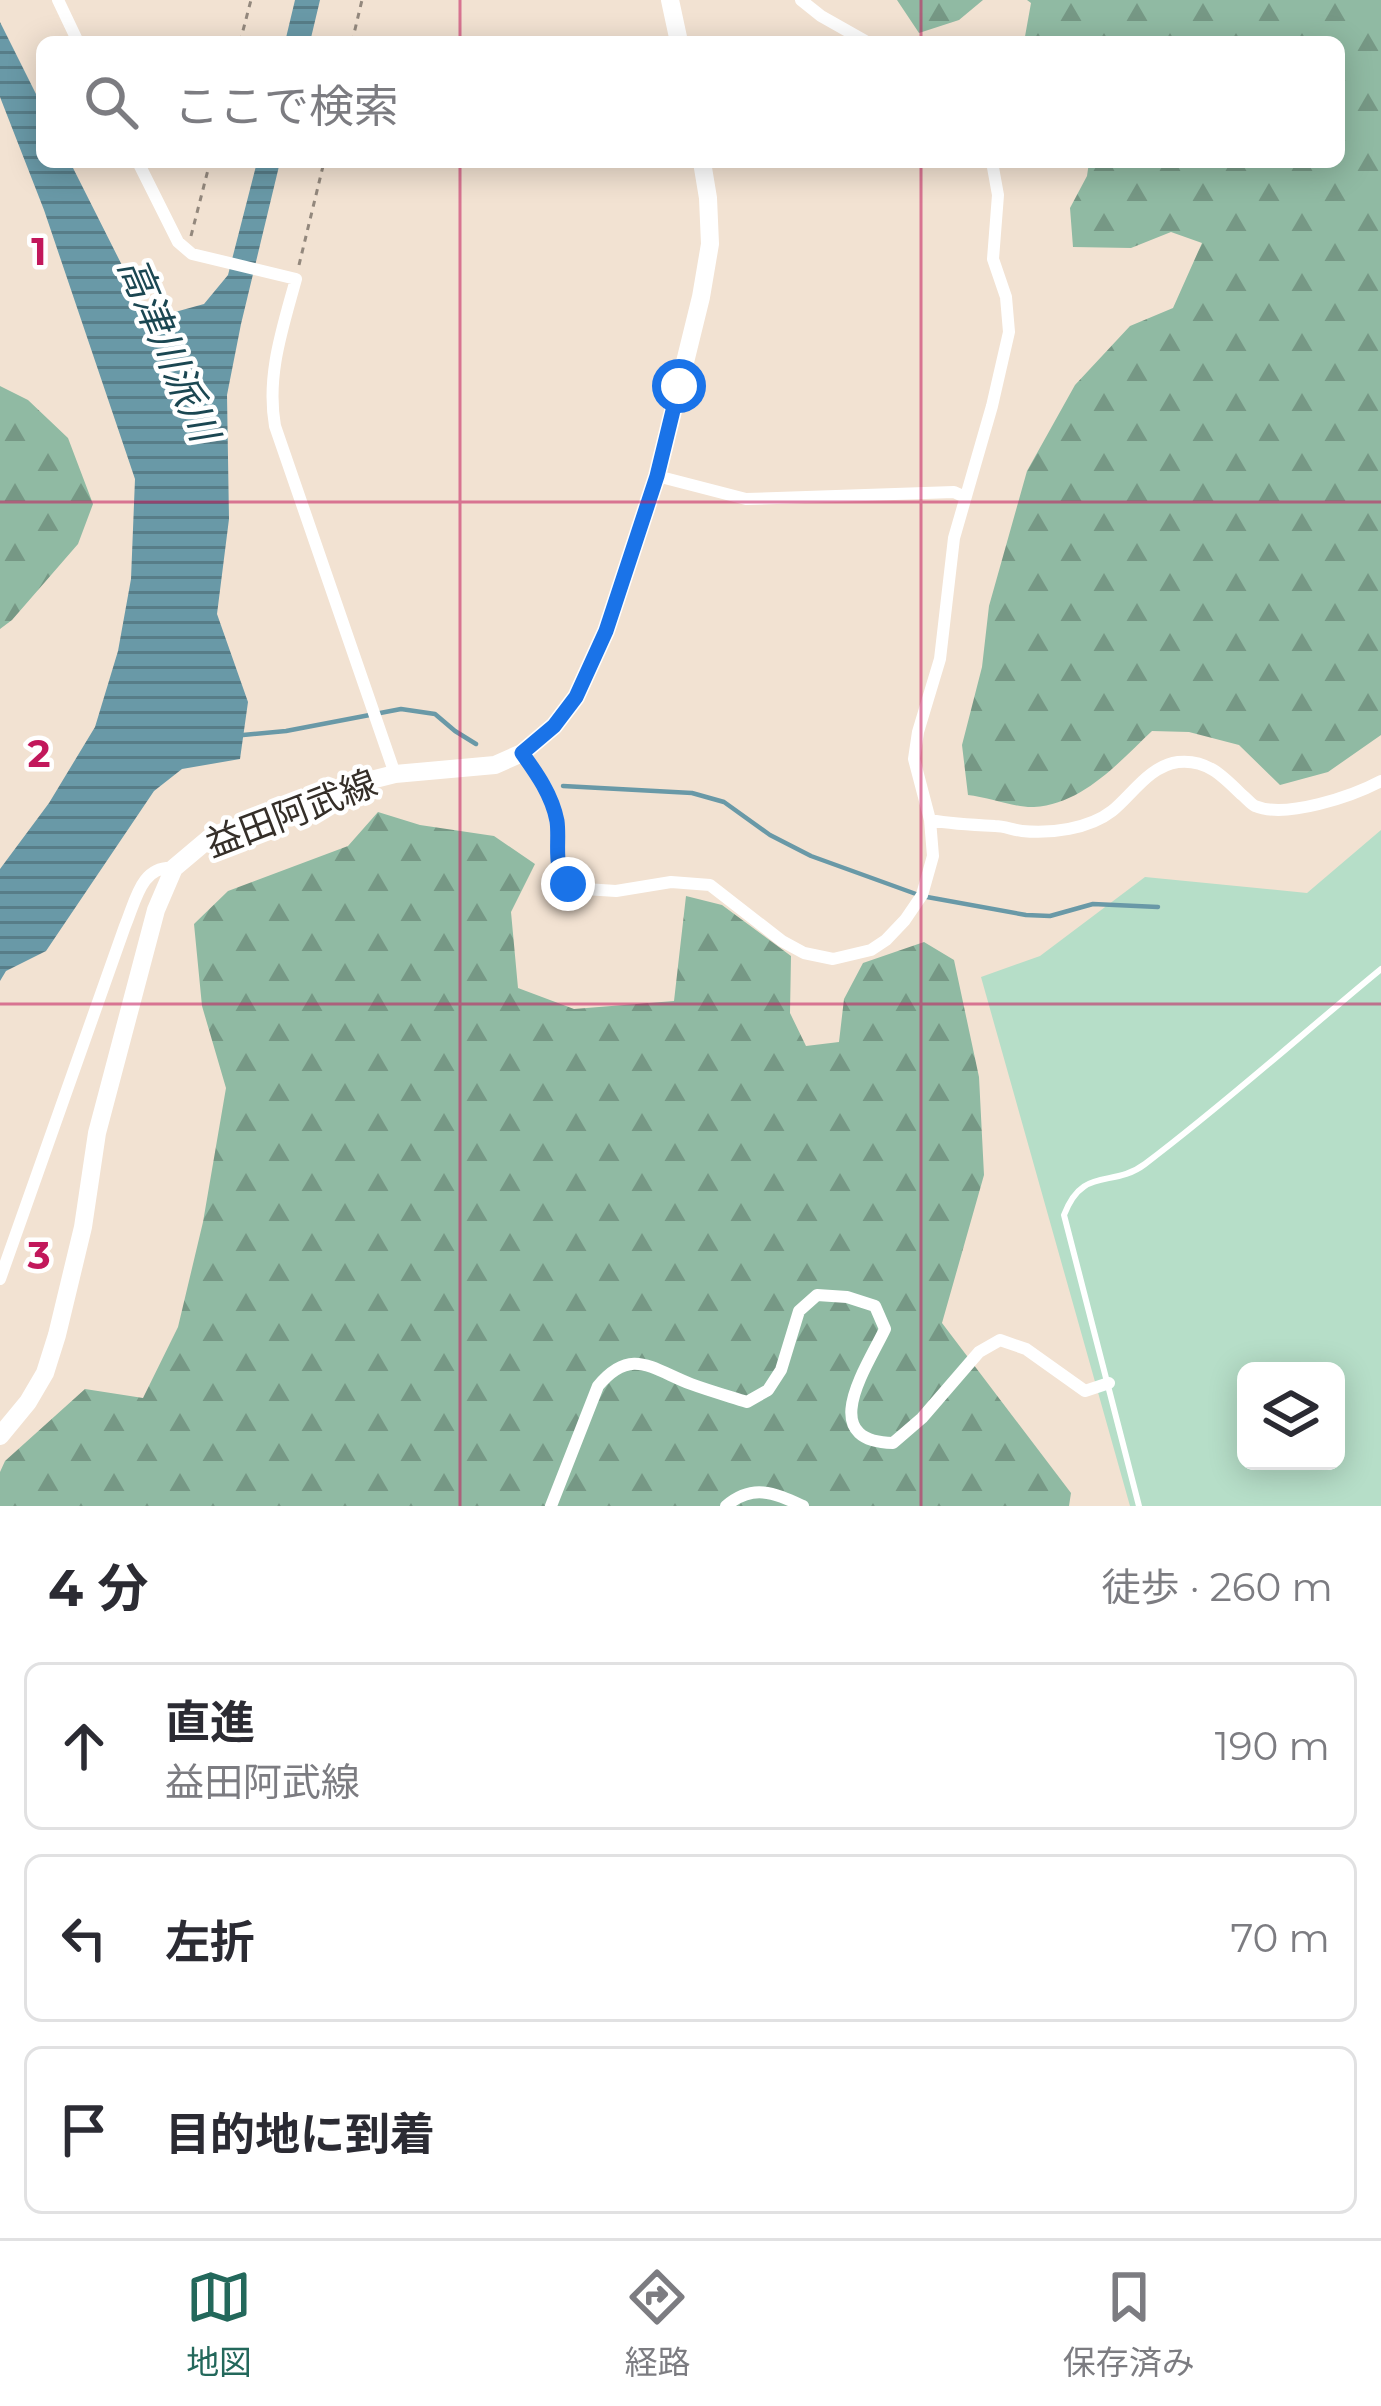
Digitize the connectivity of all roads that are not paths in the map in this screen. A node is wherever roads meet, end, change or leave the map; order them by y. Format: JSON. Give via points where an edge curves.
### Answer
{"nodes":[{"id":1,"x":58,"y":0,"type":"edge"},
{"id":2,"x":670,"y":0,"type":"edge"},
{"id":3,"x":802,"y":0,"type":"edge"},
{"id":4,"x":75,"y":36,"type":"edge"},
{"id":5,"x":678,"y":36,"type":"edge"},
{"id":6,"x":856,"y":36,"type":"edge"},
{"id":7,"x":141,"y":168,"type":"edge"},
{"id":8,"x":703,"y":168,"type":"edge"},
{"id":9,"x":993,"y":168,"type":"edge"},
{"id":10,"x":657,"y":476,"type":"junction"},
{"id":11,"x":965,"y":497,"type":"junction"},
{"id":12,"x":522,"y":753,"type":"junction"},
{"id":13,"x":395,"y":774,"type":"junction"},
{"id":14,"x":1381,"y":781,"type":"edge"},
{"id":15,"x":930,"y":820,"type":"junction"},
{"id":16,"x":174,"y":868,"type":"junction"},
{"id":17,"x":1381,"y":969,"type":"edge"},
{"id":18,"x":0,"y":1280,"type":"edge"},
{"id":19,"x":1109,"y":1383,"type":"junction"},
{"id":20,"x":0,"y":1436,"type":"edge"},
{"id":21,"x":551,"y":1506,"type":"edge"},
{"id":22,"x":726,"y":1506,"type":"edge"},
{"id":23,"x":803,"y":1506,"type":"edge"},
{"id":24,"x":1139,"y":1506,"type":"edge"}],
"edges":[{"from":1,"to":4,"type":"street"},
{"from":2,"to":5,"type":"main road"},
{"from":3,"to":6,"type":"street"},
{"from":7,"to":13,"type":"street","via":[[189,251],[292,278],[273,373],[275,426]]},
{"from":8,"to":10,"type":"main road","via":[[710,244]]},
{"from":9,"to":11,"type":"street","via":[[993,259],[1009,332]]},
{"from":10,"to":11,"type":"street","via":[[746,499]]},
{"from":10,"to":12,"type":"main road","via":[[576,697]]},
{"from":11,"to":15,"type":"street","via":[[940,659],[914,759]]},
{"from":12,"to":13,"type":"main road","name":"益田阿武線","via":[[495,764]]},
{"from":12,"to":15,"type":"street","via":[[551,802],[559,874],[568,884],[616,891],[710,885],[782,941],[833,958],[871,950],[905,920],[928,879]]},
{"from":13,"to":16,"type":"main road","name":"益田阿武線","via":[[212,836]]},
{"from":14,"to":15,"type":"street","via":[[1282,809],[1254,806],[1200,762],[1173,762],[1109,814],[1080,826],[1024,831]]},
{"from":16,"to":18,"type":"street","via":[[147,875],[125,926]]},
{"from":16,"to":20,"type":"main road","name":"益田阿武線","via":[[97,1133],[57,1335],[45,1373]]},
{"from":17,"to":19,"type":"lane","via":[[1139,1168],[1087,1184],[1070,1199],[1064,1215]]},
{"from":19,"to":21,"type":"street","via":[[1085,1391],[1000,1340],[892,1444],[874,1443],[855,1430],[849,1412],[885,1329],[875,1306],[817,1295],[799,1311],[768,1390],[747,1402],[634,1362],[611,1370]]},
{"from":19,"to":24,"type":"lane"},
{"from":22,"to":23,"type":"street","via":[[751,1491]]}]}
